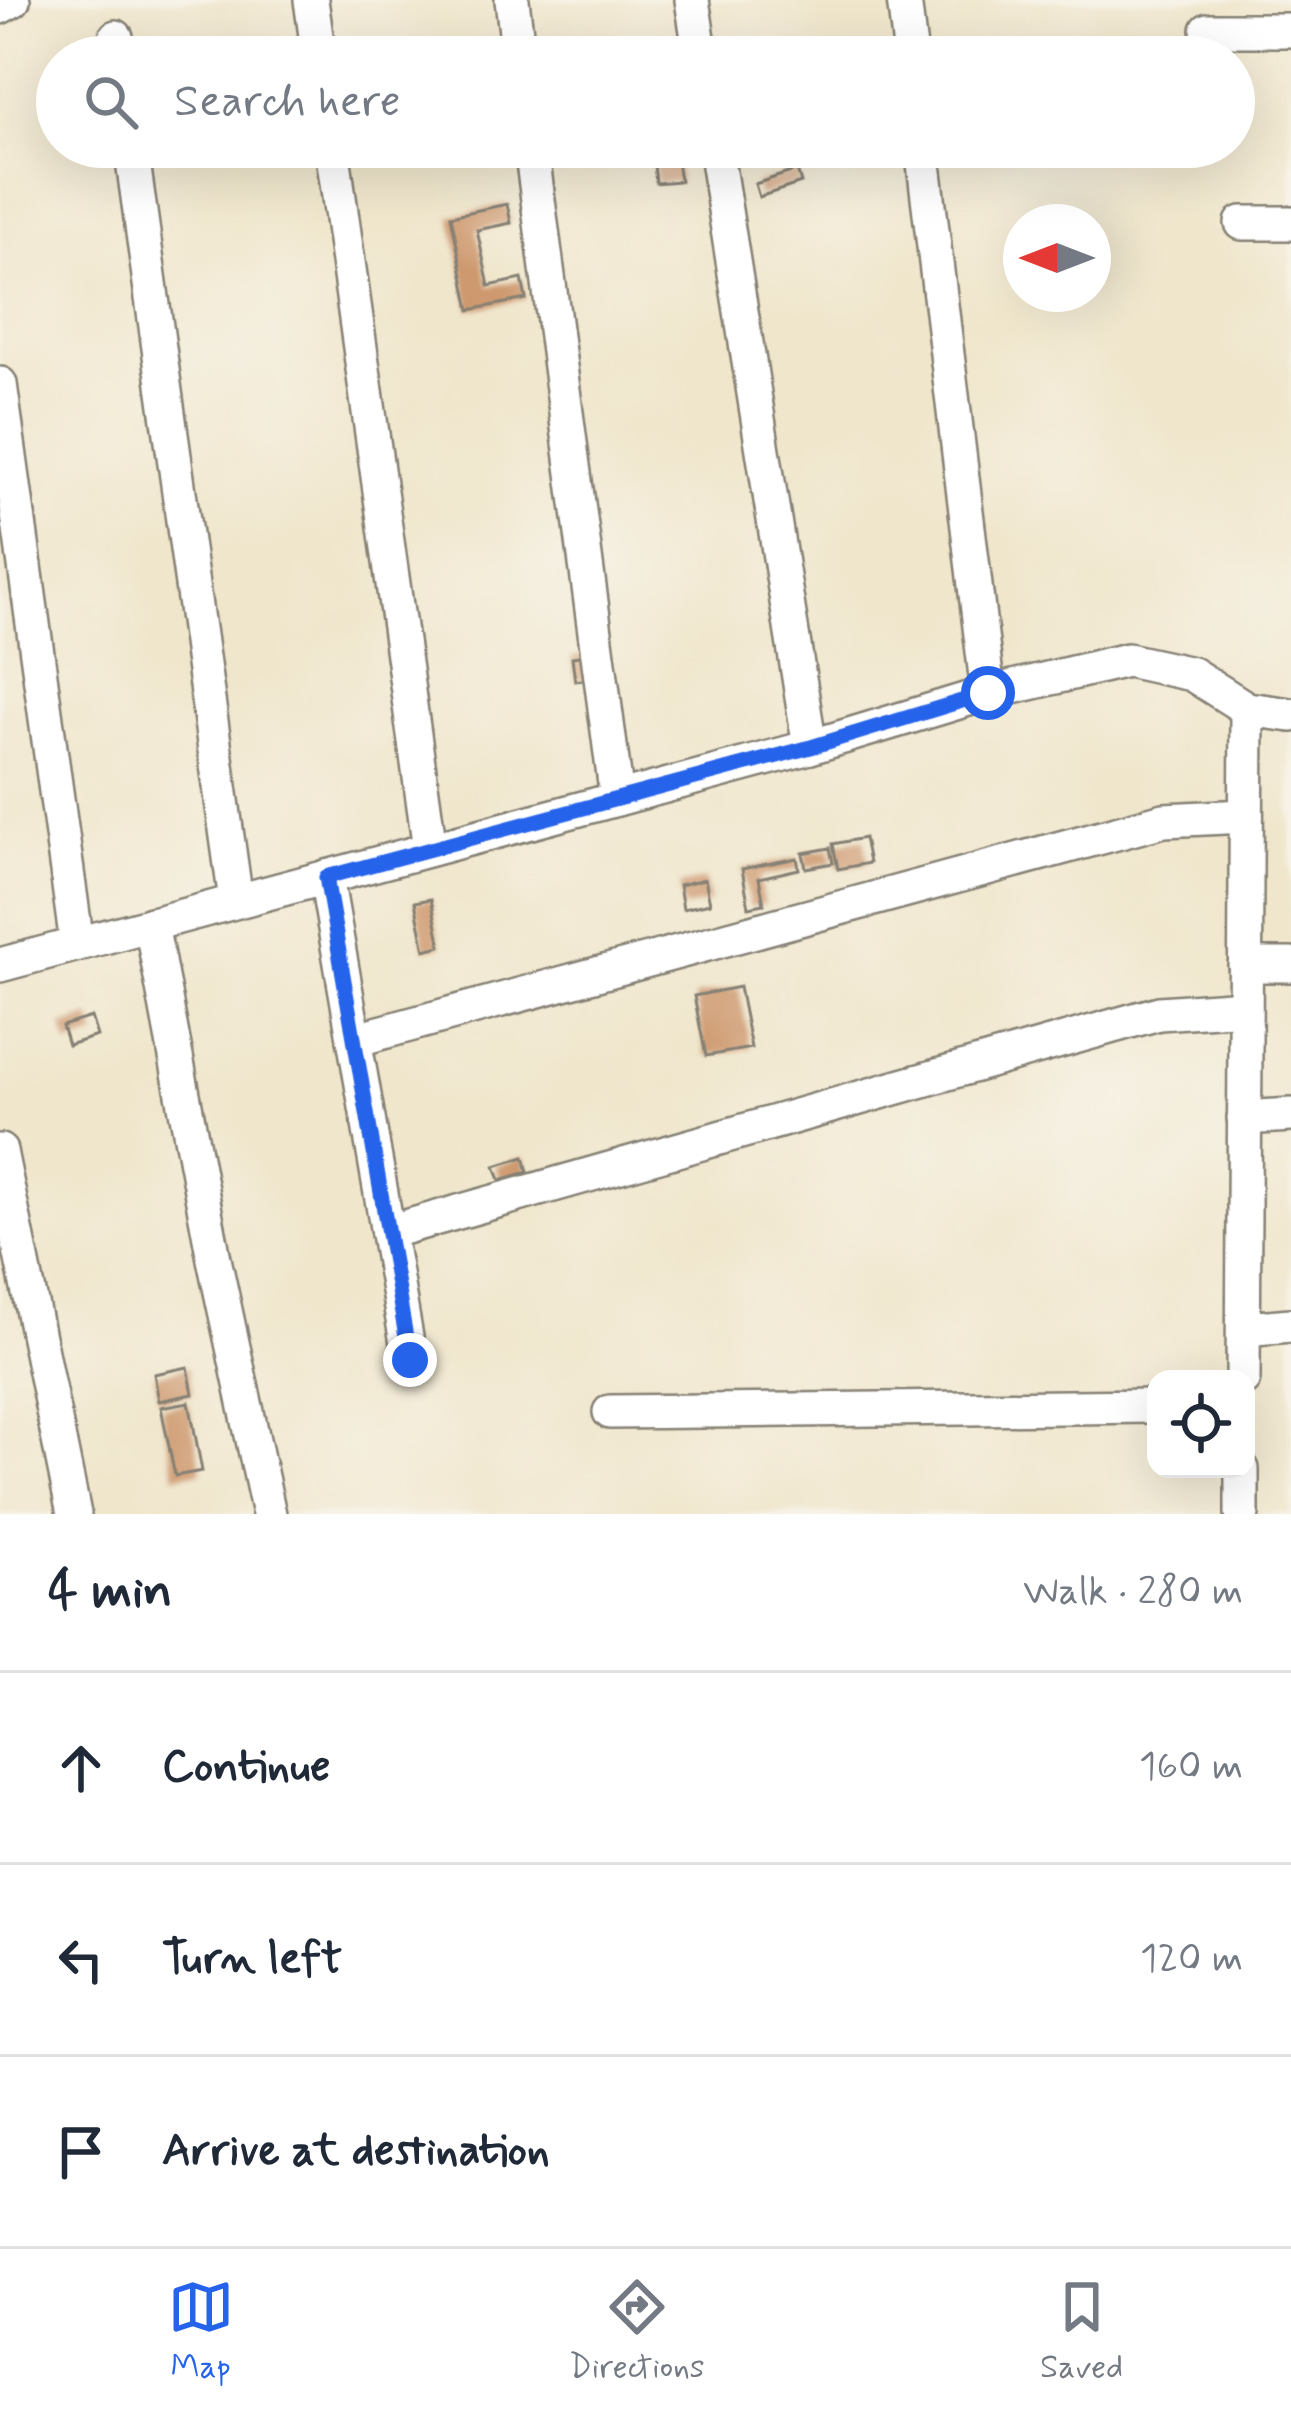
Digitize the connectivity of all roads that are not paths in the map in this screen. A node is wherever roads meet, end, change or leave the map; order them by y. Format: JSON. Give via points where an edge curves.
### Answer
{"nodes":[{"id":1,"x":13,"y":0,"type":"edge"},
{"id":2,"x":311,"y":0,"type":"edge"},
{"id":3,"x":512,"y":0,"type":"edge"},
{"id":4,"x":692,"y":0,"type":"edge"},
{"id":5,"x":904,"y":0,"type":"edge"},
{"id":6,"x":0,"y":8,"type":"edge"},
{"id":7,"x":1208,"y":30,"type":"dead end"},
{"id":8,"x":1291,"y":30,"type":"edge"},
{"id":9,"x":317,"y":36,"type":"edge"},
{"id":10,"x":516,"y":36,"type":"edge"},
{"id":11,"x":698,"y":36,"type":"edge"},
{"id":12,"x":908,"y":36,"type":"edge"},
{"id":13,"x":134,"y":168,"type":"edge"},
{"id":14,"x":335,"y":168,"type":"edge"},
{"id":15,"x":534,"y":168,"type":"edge"},
{"id":16,"x":718,"y":168,"type":"edge"},
{"id":17,"x":925,"y":168,"type":"edge"},
{"id":18,"x":1242,"y":223,"type":"dead end"},
{"id":19,"x":1291,"y":224,"type":"edge"},
{"id":20,"x":0,"y":383,"type":"edge"},
{"id":21,"x":988,"y":693,"type":"junction"},
{"id":22,"x":1247,"y":710,"type":"junction"},
{"id":23,"x":1291,"y":715,"type":"edge"},
{"id":24,"x":811,"y":747,"type":"junction"},
{"id":25,"x":617,"y":799,"type":"junction"},
{"id":26,"x":1246,"y":816,"type":"junction"},
{"id":27,"x":430,"y":849,"type":"junction"},
{"id":28,"x":326,"y":877,"type":"junction"},
{"id":29,"x":236,"y":901,"type":"junction"},
{"id":30,"x":151,"y":924,"type":"junction"},
{"id":31,"x":77,"y":944,"type":"junction"},
{"id":32,"x":0,"y":965,"type":"edge"},
{"id":33,"x":1245,"y":965,"type":"junction"},
{"id":34,"x":1291,"y":965,"type":"edge"},
{"id":35,"x":1245,"y":1007,"type":"junction"},
{"id":36,"x":354,"y":1040,"type":"junction"},
{"id":37,"x":1291,"y":1114,"type":"edge"},
{"id":38,"x":1244,"y":1118,"type":"junction"},
{"id":39,"x":0,"y":1151,"type":"edge"},
{"id":40,"x":388,"y":1232,"type":"junction"},
{"id":41,"x":1291,"y":1325,"type":"edge"},
{"id":42,"x":1244,"y":1329,"type":"junction"},
{"id":43,"x":410,"y":1360,"type":"dead end"},
{"id":44,"x":1243,"y":1370,"type":"edge"},
{"id":45,"x":1147,"y":1406,"type":"edge"},
{"id":46,"x":610,"y":1412,"type":"dead end"},
{"id":47,"x":1242,"y":1478,"type":"edge"},
{"id":48,"x":74,"y":1514,"type":"edge"},
{"id":49,"x":269,"y":1514,"type":"edge"},
{"id":50,"x":1242,"y":1514,"type":"edge"}],
"edges":[{"from":1,"to":6,"type":"street"},
{"from":2,"to":9,"type":"street"},
{"from":3,"to":10,"type":"street"},
{"from":4,"to":11,"type":"street"},
{"from":5,"to":12,"type":"street"},
{"from":7,"to":8,"type":"street"},
{"from":13,"to":29,"type":"street"},
{"from":14,"to":27,"type":"street"},
{"from":15,"to":25,"type":"street"},
{"from":16,"to":24,"type":"street"},
{"from":17,"to":21,"type":"street"},
{"from":18,"to":19,"type":"street"},
{"from":20,"to":31,"type":"street"},
{"from":21,"to":22,"type":"street","via":[[1127,660],[1192,674]]},
{"from":21,"to":24,"type":"street"},
{"from":22,"to":23,"type":"street"},
{"from":22,"to":26,"type":"street"},
{"from":24,"to":25,"type":"street"},
{"from":25,"to":27,"type":"street"},
{"from":26,"to":33,"type":"street"},
{"from":26,"to":36,"type":"street","via":[[1164,820]]},
{"from":27,"to":28,"type":"street"},
{"from":28,"to":29,"type":"street"},
{"from":28,"to":36,"type":"street"},
{"from":29,"to":30,"type":"street"},
{"from":30,"to":31,"type":"street"},
{"from":30,"to":49,"type":"street"},
{"from":31,"to":32,"type":"street"},
{"from":33,"to":34,"type":"street"},
{"from":33,"to":35,"type":"street"},
{"from":35,"to":38,"type":"street"},
{"from":35,"to":40,"type":"street","via":[[1159,1013]]},
{"from":36,"to":40,"type":"street"},
{"from":37,"to":38,"type":"street"},
{"from":38,"to":42,"type":"street"},
{"from":39,"to":48,"type":"street"},
{"from":40,"to":43,"type":"street"},
{"from":41,"to":42,"type":"street"},
{"from":42,"to":44,"type":"street"},
{"from":45,"to":46,"type":"street"},
{"from":47,"to":50,"type":"street"}]}
